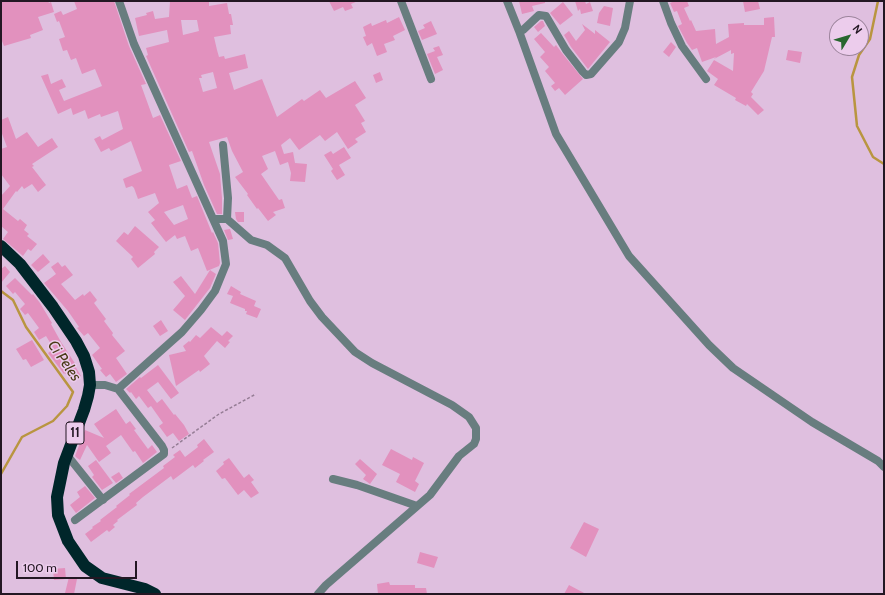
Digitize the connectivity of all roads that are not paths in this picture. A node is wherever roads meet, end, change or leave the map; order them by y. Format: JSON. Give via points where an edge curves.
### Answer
{"nodes":[{"id":1,"x":119,"y":1,"type":"edge"},
{"id":2,"x":400,"y":1,"type":"edge"},
{"id":3,"x":507,"y":1,"type":"edge"},
{"id":4,"x":630,"y":1,"type":"edge"},
{"id":5,"x":663,"y":1,"type":"edge"},
{"id":6,"x":519,"y":31,"type":"junction"},
{"id":7,"x":706,"y":78,"type":"dead end"},
{"id":8,"x":432,"y":79,"type":"dead end"},
{"id":9,"x":223,"y":145,"type":"dead end"},
{"id":10,"x":214,"y":219,"type":"junction"},
{"id":11,"x":227,"y":219,"type":"junction"},
{"id":12,"x":1,"y":246,"type":"edge"},
{"id":13,"x":90,"y":385,"type":"junction"},
{"id":14,"x":118,"y":389,"type":"junction"},
{"id":15,"x":67,"y":455,"type":"junction"},
{"id":16,"x":884,"y":467,"type":"edge"},
{"id":17,"x":333,"y":479,"type":"dead end"},
{"id":18,"x":102,"y":500,"type":"junction"},
{"id":19,"x":417,"y":506,"type":"junction"},
{"id":20,"x":75,"y":520,"type":"dead end"},
{"id":21,"x":155,"y":594,"type":"edge"},
{"id":22,"x":318,"y":594,"type":"edge"}],
"edges":[{"from":1,"to":10,"type":"street","via":[[134,44]]},
{"from":2,"to":8,"type":"street"},
{"from":3,"to":6,"type":"street"},
{"from":4,"to":6,"type":"street","via":[[625,28],[619,42],[591,74],[586,75],[583,72],[566,50],[546,16],[539,15]]},
{"from":5,"to":7,"type":"street","via":[[682,46]]},
{"from":6,"to":16,"type":"street","via":[[556,134],[629,256],[733,368]]},
{"from":9,"to":11,"type":"street","via":[[228,198]]},
{"from":10,"to":11,"type":"street"},
{"from":10,"to":14,"type":"street","via":[[223,241],[226,264],[215,291],[182,332]]},
{"from":11,"to":19,"type":"street","via":[[251,240],[267,245],[285,258],[310,301],[355,352],[439,397],[465,413],[473,422],[477,433],[474,444],[459,456],[435,489]]},
{"from":12,"to":13,"type":"highway","number":"11","via":[[25,270],[76,341],[87,365]]},
{"from":13,"to":14,"type":"street","via":[[105,385]]},
{"from":13,"to":15,"type":"highway","number":"11","via":[[84,410]]},
{"from":14,"to":18,"type":"street","via":[[162,446],[164,454]]},
{"from":15,"to":18,"type":"street"},
{"from":15,"to":21,"type":"highway","number":"11","via":[[58,487],[57,507],[62,528],[75,554],[84,566],[102,578]]},
{"from":17,"to":19,"type":"street"},
{"from":18,"to":20,"type":"street"},
{"from":19,"to":22,"type":"street"}]}
